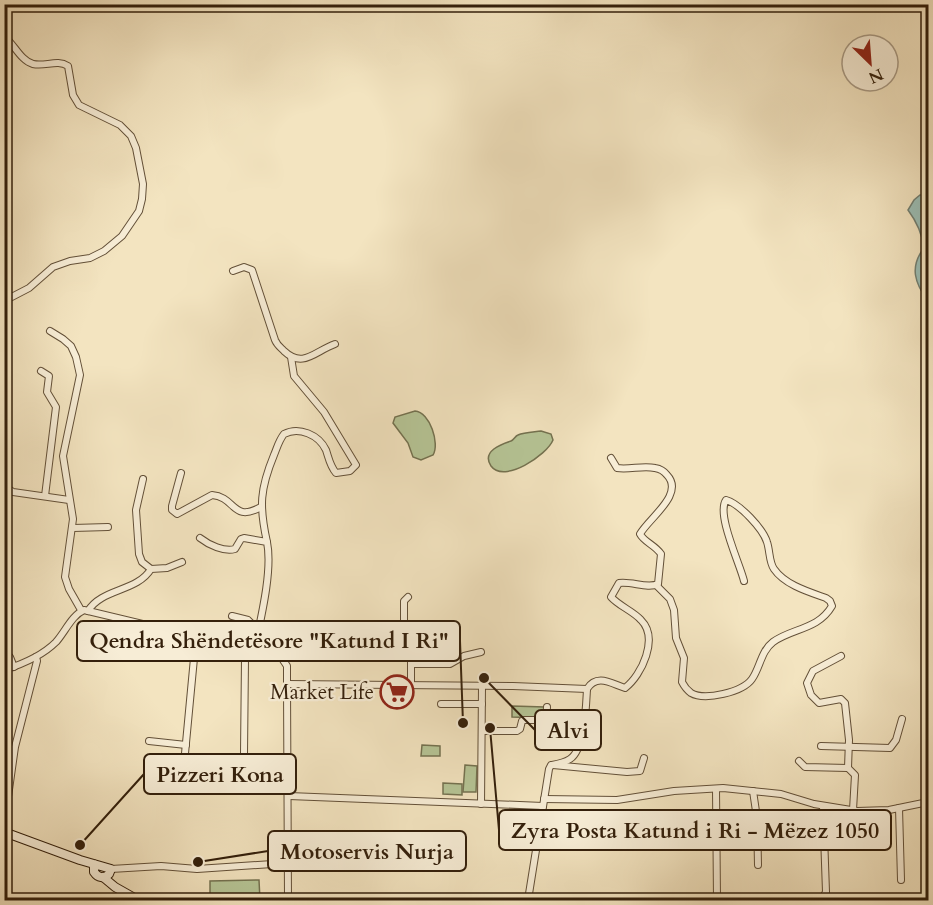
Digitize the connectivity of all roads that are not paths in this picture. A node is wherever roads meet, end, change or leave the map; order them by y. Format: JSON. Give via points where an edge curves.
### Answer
{"nodes":[{"id":1,"x":4,"y":36,"type":"edge"},
{"id":2,"x":233,"y":271,"type":"dead end"},
{"id":3,"x":4,"y":301,"type":"edge"},
{"id":4,"x":50,"y":331,"type":"dead end"},
{"id":5,"x":335,"y":344,"type":"dead end"},
{"id":6,"x":291,"y":357,"type":"junction"},
{"id":7,"x":41,"y":371,"type":"dead end"},
{"id":8,"x":611,"y":458,"type":"dead end"},
{"id":9,"x":181,"y":473,"type":"dead end"},
{"id":10,"x":143,"y":479,"type":"dead end"},
{"id":11,"x":4,"y":486,"type":"edge"},
{"id":12,"x":45,"y":496,"type":"junction"},
{"id":13,"x":69,"y":500,"type":"junction"},
{"id":14,"x":261,"y":507,"type":"junction"},
{"id":15,"x":108,"y":527,"type":"dead end"},
{"id":16,"x":73,"y":528,"type":"junction"},
{"id":17,"x":200,"y":538,"type":"dead end"},
{"id":18,"x":267,"y":542,"type":"junction"},
{"id":19,"x":182,"y":562,"type":"dead end"},
{"id":20,"x":151,"y":569,"type":"junction"},
{"id":21,"x":744,"y":581,"type":"dead end"},
{"id":22,"x":657,"y":586,"type":"junction"},
{"id":23,"x":408,"y":597,"type":"dead end"},
{"id":24,"x":85,"y":611,"type":"junction"},
{"id":25,"x":232,"y":616,"type":"dead end"},
{"id":26,"x":258,"y":630,"type":"junction"},
{"id":27,"x":196,"y":637,"type":"junction"},
{"id":28,"x":409,"y":645,"type":"junction"},
{"id":29,"x":250,"y":650,"type":"junction"},
{"id":30,"x":4,"y":651,"type":"edge"},
{"id":31,"x":481,"y":652,"type":"dead end"},
{"id":32,"x":365,"y":656,"type":"dead end"},
{"id":33,"x":841,"y":656,"type":"dead end"},
{"id":34,"x":36,"y":657,"type":"junction"},
{"id":35,"x":411,"y":664,"type":"junction"},
{"id":36,"x":14,"y":667,"type":"junction"},
{"id":37,"x":4,"y":670,"type":"edge"},
{"id":38,"x":287,"y":684,"type":"junction"},
{"id":39,"x":411,"y":685,"type":"junction"},
{"id":40,"x":482,"y":686,"type":"junction"},
{"id":41,"x":587,"y":689,"type":"junction"},
{"id":42,"x":441,"y":704,"type":"dead end"},
{"id":43,"x":482,"y":704,"type":"junction"},
{"id":44,"x":547,"y":707,"type":"dead end"},
{"id":45,"x":902,"y":719,"type":"dead end"},
{"id":46,"x":546,"y":721,"type":"junction"},
{"id":47,"x":482,"y":731,"type":"junction"},
{"id":48,"x":581,"y":738,"type":"junction"},
{"id":49,"x":149,"y":741,"type":"dead end"},
{"id":50,"x":186,"y":745,"type":"junction"},
{"id":51,"x":821,"y":746,"type":"dead end"},
{"id":52,"x":849,"y":746,"type":"junction"},
{"id":53,"x":244,"y":753,"type":"dead end"},
{"id":54,"x":644,"y":758,"type":"dead end"},
{"id":55,"x":799,"y":761,"type":"dead end"},
{"id":56,"x":184,"y":764,"type":"dead end"},
{"id":57,"x":551,"y":765,"type":"junction"},
{"id":58,"x":848,"y":768,"type":"junction"},
{"id":59,"x":716,"y":789,"type":"junction"},
{"id":60,"x":753,"y":791,"type":"junction"},
{"id":61,"x":289,"y":796,"type":"junction"},
{"id":62,"x":928,"y":802,"type":"edge"},
{"id":63,"x":544,"y":803,"type":"junction"},
{"id":64,"x":481,"y":804,"type":"junction"},
{"id":65,"x":823,"y":806,"type":"junction"},
{"id":66,"x":899,"y":808,"type":"junction"},
{"id":67,"x":853,"y":810,"type":"junction"},
{"id":68,"x":4,"y":825,"type":"edge"},
{"id":69,"x":4,"y":832,"type":"edge"},
{"id":70,"x":287,"y":863,"type":"junction"},
{"id":71,"x":758,"y":866,"type":"dead end"},
{"id":72,"x":108,"y":873,"type":"junction"},
{"id":73,"x":901,"y":880,"type":"dead end"},
{"id":74,"x":823,"y":897,"type":"dead end"},
{"id":75,"x":138,"y":900,"type":"edge"},
{"id":76,"x":288,"y":900,"type":"edge"},
{"id":77,"x":528,"y":900,"type":"edge"},
{"id":78,"x":717,"y":900,"type":"edge"}],
"edges":[{"from":1,"to":3,"type":"street","via":[[31,63],[68,66],[73,95],[79,105],[113,121],[131,136],[143,189],[139,211],[115,243],[95,257],[53,267],[29,288]]},
{"from":2,"to":6,"type":"street","via":[[244,267],[252,270],[277,345]]},
{"from":4,"to":13,"type":"street","via":[[71,346],[80,375],[63,456]]},
{"from":5,"to":6,"type":"street","via":[[305,358]]},
{"from":6,"to":14,"type":"street","via":[[294,376],[324,412],[356,465],[350,471],[336,473],[320,442],[303,431],[288,432],[281,437],[269,465]]},
{"from":7,"to":12,"type":"street","via":[[49,376],[47,392],[56,406]]},
{"from":8,"to":22,"type":"street","via":[[617,468],[659,468],[671,480],[673,489],[668,498],[640,534],[661,554]]},
{"from":9,"to":14,"type":"street","via":[[172,506],[177,514],[212,495],[221,497],[241,513]]},
{"from":10,"to":20,"type":"street","via":[[136,510],[139,554]]},
{"from":11,"to":12,"type":"street","via":[[13,492]]},
{"from":12,"to":13,"type":"street"},
{"from":13,"to":16,"type":"street"},
{"from":14,"to":18,"type":"street"},
{"from":15,"to":16,"type":"street"},
{"from":16,"to":24,"type":"street","via":[[65,577],[73,598]]},
{"from":17,"to":18,"type":"street","via":[[231,550],[244,538]]},
{"from":18,"to":26,"type":"street"},
{"from":19,"to":20,"type":"street"},
{"from":20,"to":24,"type":"street","via":[[141,581],[95,602]]},
{"from":21,"to":22,"type":"street","via":[[730,544],[723,505],[726,500],[762,531],[775,571],[795,585],[826,598],[832,606],[809,627],[773,642],[753,679],[745,685],[708,696],[691,693],[682,682],[684,658],[675,633],[675,610]]},
{"from":22,"to":41,"type":"street","via":[[627,582],[616,585],[612,599],[645,624],[647,654],[626,688],[603,680],[593,682]]},
{"from":23,"to":28,"type":"street","via":[[404,601],[404,638]]},
{"from":24,"to":27,"type":"street"},
{"from":24,"to":34,"type":"street"},
{"from":25,"to":26,"type":"street","via":[[248,620]]},
{"from":26,"to":29,"type":"street"},
{"from":27,"to":29,"type":"street"},
{"from":27,"to":50,"type":"street"},
{"from":28,"to":32,"type":"street","via":[[372,658]]},
{"from":28,"to":35,"type":"street"},
{"from":29,"to":38,"type":"street","via":[[284,660]]},
{"from":29,"to":53,"type":"street","via":[[245,659]]},
{"from":30,"to":36,"type":"street"},
{"from":31,"to":35,"type":"street","via":[[450,664]]},
{"from":33,"to":52,"type":"street","via":[[813,671],[807,683],[819,703],[844,700]]},
{"from":34,"to":36,"type":"street"},
{"from":34,"to":68,"type":"street","via":[[15,747]]},
{"from":35,"to":39,"type":"street"},
{"from":36,"to":37,"type":"street"},
{"from":38,"to":39,"type":"street"},
{"from":38,"to":61,"type":"street"},
{"from":39,"to":40,"type":"street"},
{"from":40,"to":41,"type":"street"},
{"from":40,"to":43,"type":"street"},
{"from":41,"to":48,"type":"street"},
{"from":42,"to":43,"type":"street"},
{"from":43,"to":47,"type":"street"},
{"from":44,"to":46,"type":"street"},
{"from":45,"to":52,"type":"street","via":[[890,748]]},
{"from":46,"to":47,"type":"street","via":[[524,720],[517,731]]},
{"from":46,"to":48,"type":"street"},
{"from":47,"to":64,"type":"street"},
{"from":48,"to":57,"type":"street","via":[[572,758]]},
{"from":49,"to":50,"type":"street"},
{"from":50,"to":56,"type":"street"},
{"from":51,"to":52,"type":"street"},
{"from":52,"to":58,"type":"street"},
{"from":54,"to":57,"type":"street","via":[[640,771],[633,772]]},
{"from":55,"to":58,"type":"street","via":[[805,766]]},
{"from":57,"to":63,"type":"street"},
{"from":58,"to":67,"type":"street","via":[[855,775]]},
{"from":59,"to":60,"type":"street"},
{"from":59,"to":63,"type":"street"},
{"from":59,"to":78,"type":"street"},
{"from":60,"to":65,"type":"street"},
{"from":60,"to":71,"type":"street"},
{"from":61,"to":64,"type":"street"},
{"from":61,"to":70,"type":"street"},
{"from":62,"to":66,"type":"street"},
{"from":63,"to":64,"type":"street"},
{"from":63,"to":77,"type":"street"},
{"from":65,"to":67,"type":"street"},
{"from":65,"to":74,"type":"street"},
{"from":66,"to":67,"type":"street"},
{"from":66,"to":73,"type":"street"},
{"from":69,"to":72,"type":"main road","via":[[93,864],[95,873]]},
{"from":70,"to":72,"type":"street","via":[[197,869],[161,866]]},
{"from":70,"to":76,"type":"street"},
{"from":72,"to":75,"type":"main road","via":[[115,887]]}]}
